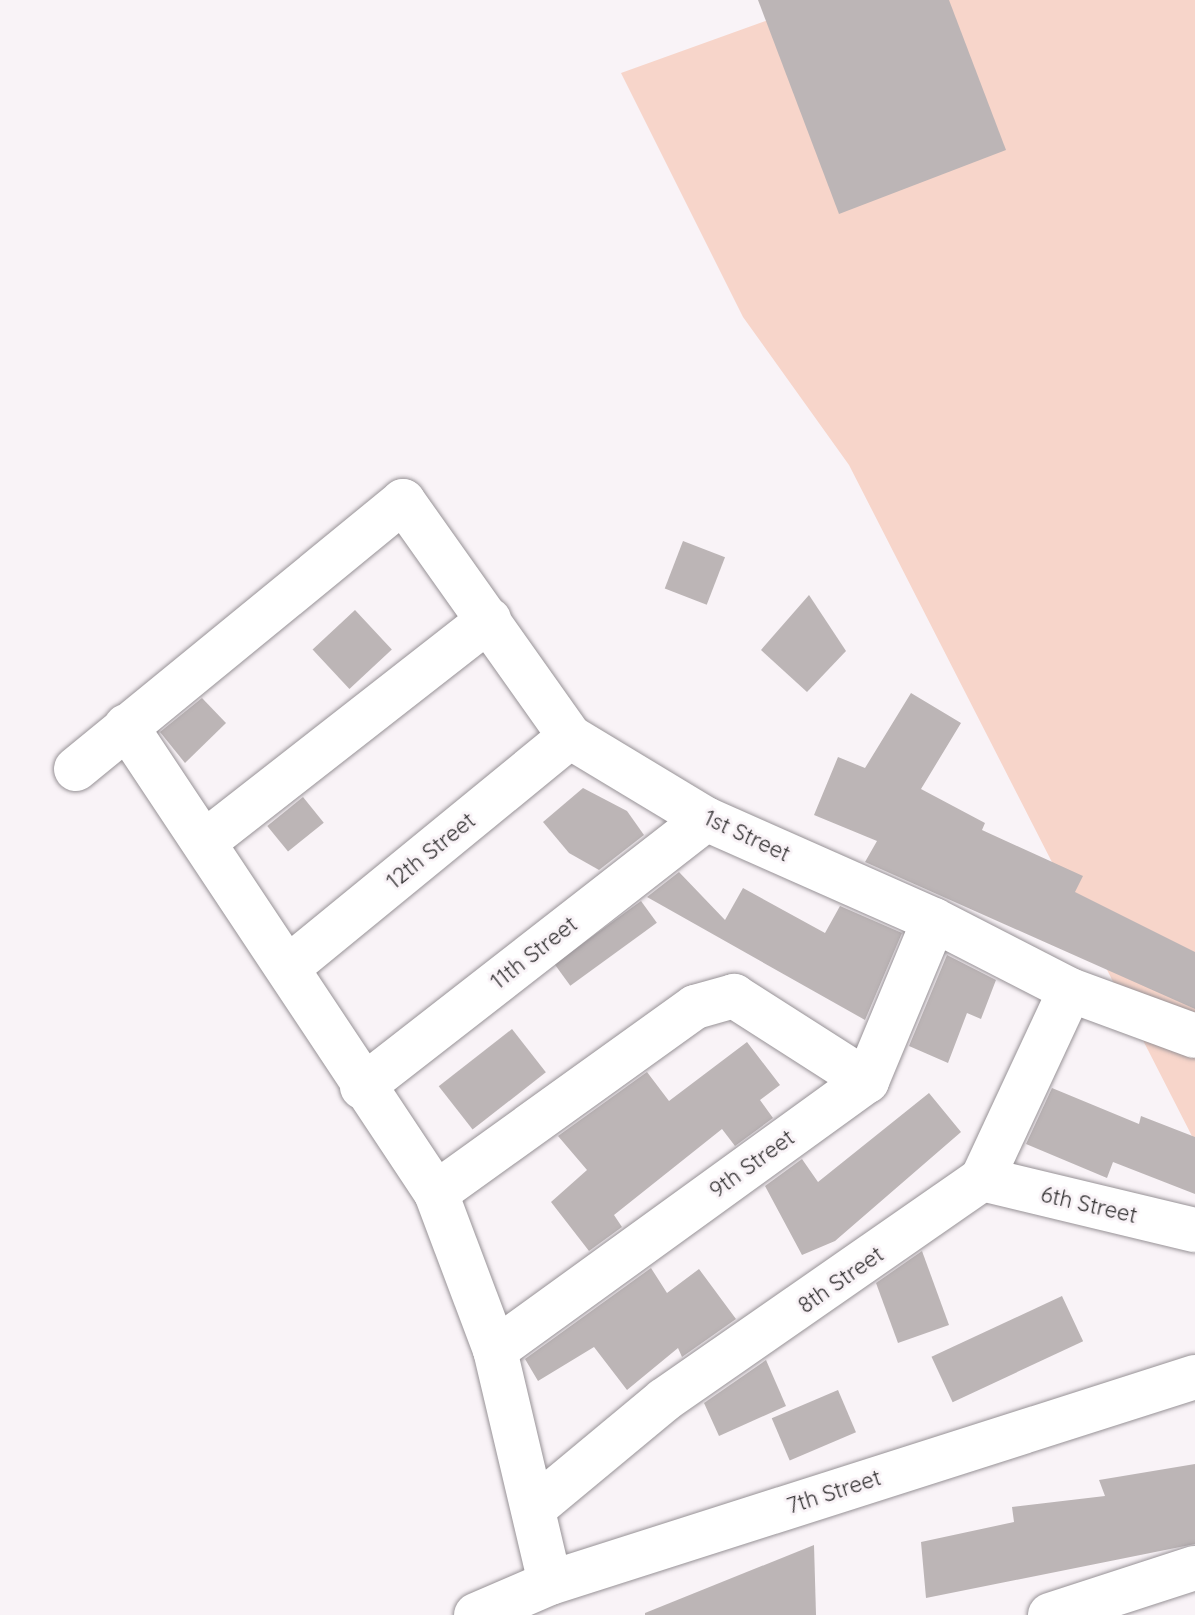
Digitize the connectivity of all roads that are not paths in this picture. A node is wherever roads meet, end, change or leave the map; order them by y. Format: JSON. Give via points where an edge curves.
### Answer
{"nodes":[{"id":1,"x":489,"y":620,"type":"junction"},
{"id":2,"x":126,"y":726,"type":"junction"},
{"id":3,"x":570,"y":737,"type":"junction"},
{"id":4,"x":76,"y":769,"type":"dead end"},
{"id":5,"x":706,"y":819,"type":"junction"},
{"id":6,"x":207,"y":840,"type":"junction"},
{"id":7,"x":934,"y":920,"type":"junction"},
{"id":8,"x":291,"y":965,"type":"junction"},
{"id":9,"x":1070,"y":990,"type":"junction"},
{"id":10,"x":1195,"y":1036,"type":"edge"},
{"id":11,"x":867,"y":1081,"type":"junction"},
{"id":12,"x":362,"y":1087,"type":"junction"},
{"id":13,"x":982,"y":1179,"type":"junction"},
{"id":14,"x":436,"y":1193,"type":"junction"},
{"id":15,"x":1195,"y":1230,"type":"edge"},
{"id":16,"x":495,"y":1350,"type":"junction"},
{"id":17,"x":1195,"y":1377,"type":"edge"},
{"id":18,"x":534,"y":1508,"type":"junction"},
{"id":19,"x":1195,"y":1568,"type":"edge"},
{"id":20,"x":550,"y":1583,"type":"junction"},
{"id":21,"x":476,"y":1615,"type":"edge"},
{"id":22,"x":1050,"y":1615,"type":"edge"}],
"edges":[{"from":1,"to":2,"type":"street","name":"1st Street","via":[[403,501]]},
{"from":1,"to":3,"type":"street","name":"1st Street"},
{"from":1,"to":6,"type":"street"},
{"from":2,"to":4,"type":"street"},
{"from":2,"to":6,"type":"street"},
{"from":3,"to":5,"type":"street","name":"1st Street"},
{"from":3,"to":8,"type":"street","name":"12th Street"},
{"from":5,"to":7,"type":"street","name":"1st Street"},
{"from":5,"to":12,"type":"street","name":"11th Street"},
{"from":6,"to":8,"type":"street"},
{"from":7,"to":9,"type":"street","name":"1st Street"},
{"from":7,"to":11,"type":"street"},
{"from":8,"to":12,"type":"street"},
{"from":9,"to":10,"type":"street","name":"1st Street"},
{"from":9,"to":13,"type":"street"},
{"from":11,"to":14,"type":"street","via":[[734,996],[695,1007]]},
{"from":11,"to":16,"type":"street","name":"9th Street"},
{"from":12,"to":14,"type":"street"},
{"from":13,"to":15,"type":"street","name":"6th Street"},
{"from":13,"to":18,"type":"street","name":"8th Street","via":[[664,1400]]},
{"from":14,"to":16,"type":"street"},
{"from":16,"to":18,"type":"street"},
{"from":17,"to":20,"type":"street","name":"7th Street"},
{"from":18,"to":20,"type":"street"},
{"from":19,"to":22,"type":"street"},
{"from":20,"to":21,"type":"street","name":"7th Street"}]}
